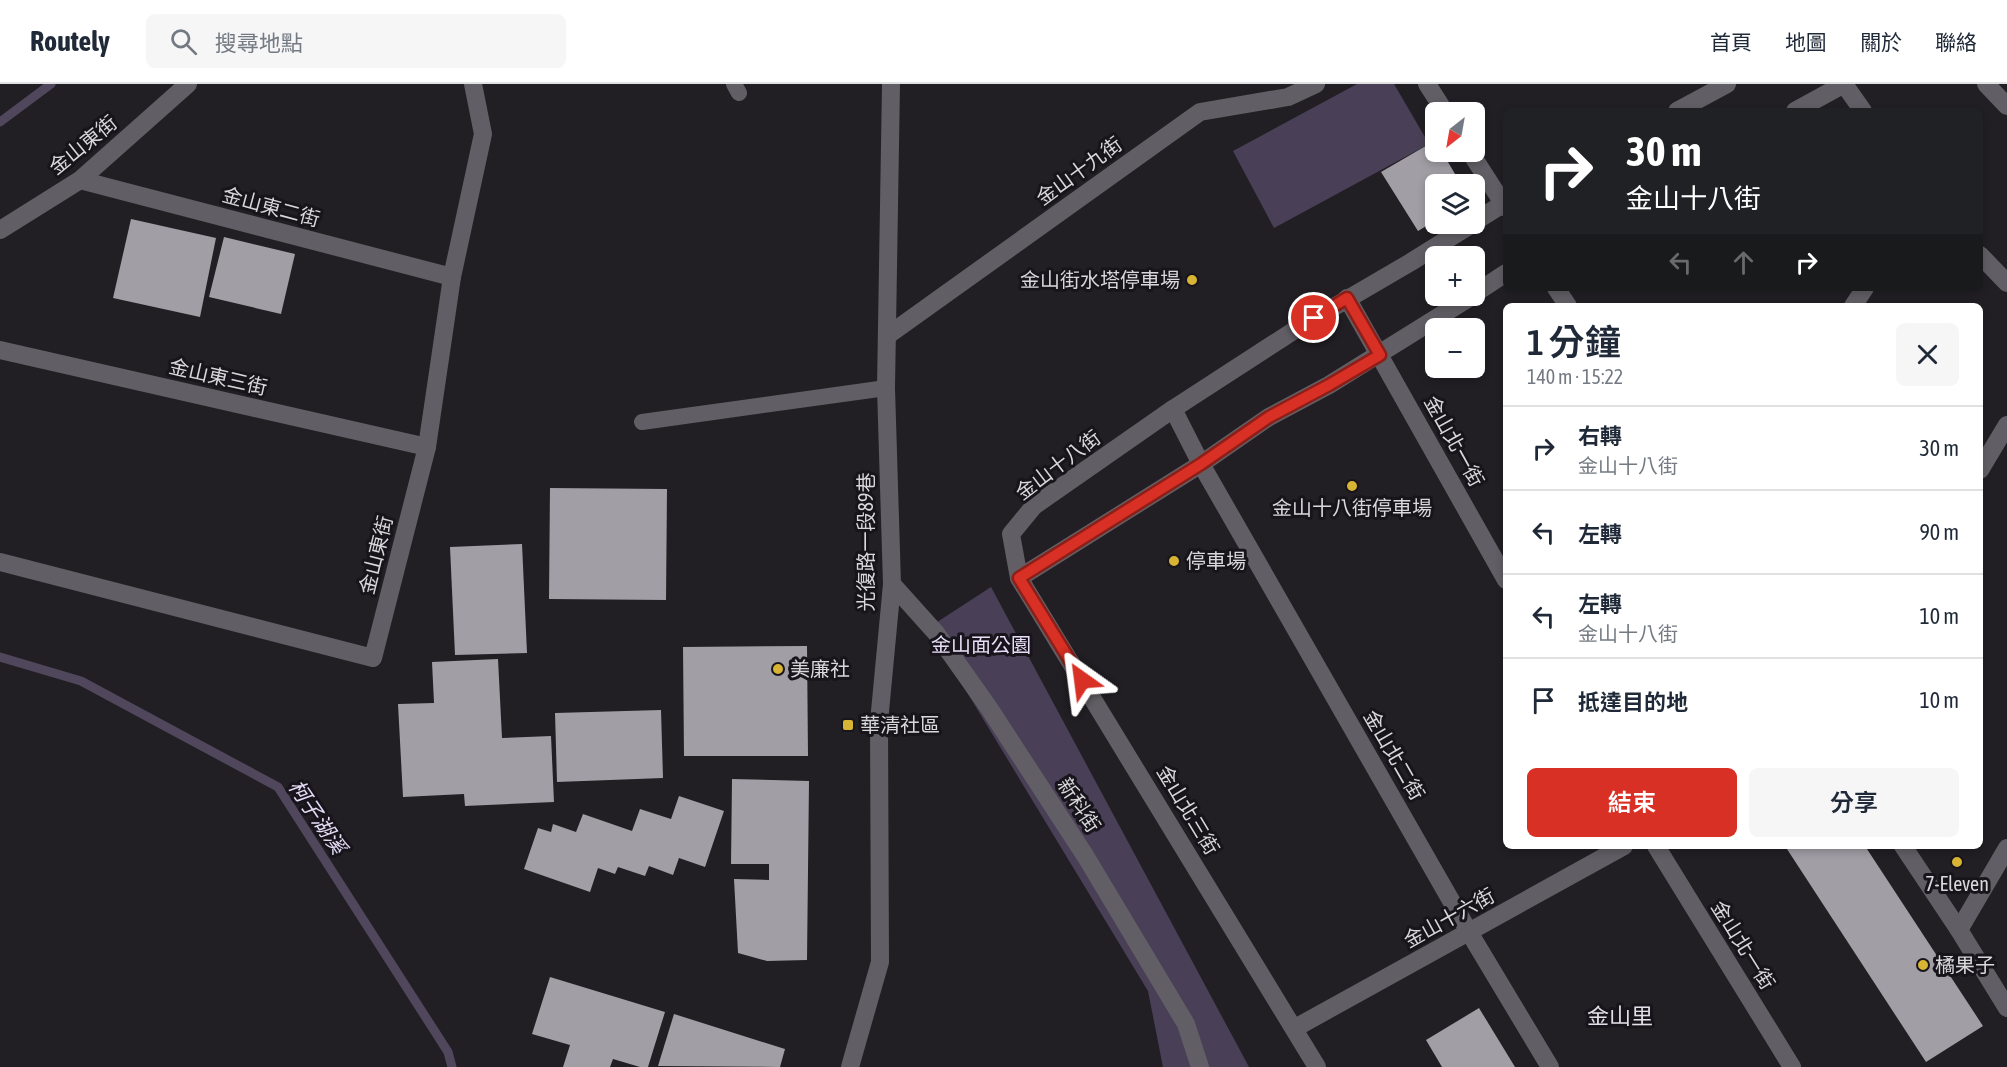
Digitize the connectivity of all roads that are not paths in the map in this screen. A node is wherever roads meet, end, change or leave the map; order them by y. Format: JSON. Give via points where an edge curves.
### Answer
{"nodes":[{"id":1,"x":188,"y":84,"type":"edge"},
{"id":2,"x":473,"y":84,"type":"edge"},
{"id":3,"x":891,"y":84,"type":"edge"},
{"id":4,"x":1316,"y":84,"type":"edge"},
{"id":5,"x":1427,"y":84,"type":"edge"},
{"id":6,"x":1727,"y":84,"type":"edge"},
{"id":7,"x":1844,"y":84,"type":"edge"},
{"id":8,"x":1986,"y":84,"type":"edge"},
{"id":9,"x":1439,"y":102,"type":"edge"},
{"id":10,"x":2007,"y":106,"type":"edge"},
{"id":11,"x":1683,"y":108,"type":"edge"},
{"id":12,"x":1800,"y":108,"type":"edge"},
{"id":13,"x":1861,"y":108,"type":"edge"},
{"id":14,"x":1477,"y":162,"type":"edge"},
{"id":15,"x":80,"y":180,"type":"junction"},
{"id":16,"x":1503,"y":202,"type":"edge"},
{"id":17,"x":1503,"y":206,"type":"edge"},
{"id":18,"x":1485,"y":216,"type":"edge"},
{"id":19,"x":0,"y":230,"type":"edge"},
{"id":20,"x":1456,"y":234,"type":"edge"},
{"id":21,"x":1983,"y":258,"type":"edge"},
{"id":22,"x":1503,"y":275,"type":"edge"},
{"id":23,"x":452,"y":277,"type":"junction"},
{"id":24,"x":2007,"y":283,"type":"edge"},
{"id":25,"x":1485,"y":287,"type":"edge"},
{"id":26,"x":1347,"y":298,"type":"junction"},
{"id":27,"x":1456,"y":306,"type":"edge"},
{"id":28,"x":887,"y":336,"type":"junction"},
{"id":29,"x":0,"y":350,"type":"edge"},
{"id":30,"x":1380,"y":355,"type":"junction"},
{"id":31,"x":886,"y":388,"type":"junction"},
{"id":32,"x":1173,"y":409,"type":"junction"},
{"id":33,"x":642,"y":422,"type":"dead end"},
{"id":34,"x":2007,"y":425,"type":"edge"},
{"id":35,"x":427,"y":447,"type":"junction"},
{"id":36,"x":1201,"y":464,"type":"junction"},
{"id":37,"x":1983,"y":465,"type":"edge"},
{"id":38,"x":0,"y":562,"type":"edge"},
{"id":39,"x":1503,"y":575,"type":"edge"},
{"id":40,"x":1019,"y":578,"type":"junction"},
{"id":41,"x":892,"y":584,"type":"junction"},
{"id":42,"x":2007,"y":848,"type":"edge"},
{"id":43,"x":1619,"y":849,"type":"edge"},
{"id":44,"x":1658,"y":849,"type":"edge"},
{"id":45,"x":1905,"y":849,"type":"edge"},
{"id":46,"x":1959,"y":930,"type":"junction"},
{"id":47,"x":1469,"y":932,"type":"junction"},
{"id":48,"x":2007,"y":1008,"type":"edge"},
{"id":49,"x":1295,"y":1028,"type":"junction"},
{"id":50,"x":850,"y":1067,"type":"edge"},
{"id":51,"x":1200,"y":1067,"type":"edge"},
{"id":52,"x":1317,"y":1067,"type":"edge"},
{"id":53,"x":1550,"y":1067,"type":"edge"},
{"id":54,"x":1792,"y":1067,"type":"edge"}],
"edges":[{"from":1,"to":15,"type":"street","name":"金山東街"},
{"from":2,"to":23,"type":"street","name":"金山東街","via":[[483,134]]},
{"from":3,"to":28,"type":"street","name":"光復路一段89巷"},
{"from":4,"to":28,"type":"street","name":"金山十九街","via":[[1288,97],[1200,112]]},
{"from":5,"to":9,"type":"street"},
{"from":6,"to":11,"type":"street"},
{"from":7,"to":12,"type":"street"},
{"from":7,"to":13,"type":"street"},
{"from":8,"to":10,"type":"street"},
{"from":14,"to":16,"type":"street"},
{"from":15,"to":19,"type":"street","name":"金山東街"},
{"from":15,"to":23,"type":"street","name":"金山東二街"},
{"from":17,"to":18,"type":"street","name":"金山十八街"},
{"from":20,"to":26,"type":"street","name":"金山十八街"},
{"from":21,"to":24,"type":"street"},
{"from":22,"to":25,"type":"street"},
{"from":23,"to":35,"type":"street","name":"金山東街"},
{"from":26,"to":30,"type":"street","name":"金山北一街"},
{"from":26,"to":32,"type":"street","name":"金山十八街"},
{"from":27,"to":30,"type":"street"},
{"from":28,"to":31,"type":"street","name":"光復路一段89巷"},
{"from":29,"to":35,"type":"street","name":"金山東三街"},
{"from":30,"to":36,"type":"street","via":[[1269,417]]},
{"from":30,"to":39,"type":"street","name":"金山北一街"},
{"from":31,"to":33,"type":"lane"},
{"from":31,"to":41,"type":"street","name":"光復路一段89巷"},
{"from":32,"to":36,"type":"street","name":"金山北二街"},
{"from":32,"to":40,"type":"street","name":"金山十八街","via":[[1034,506],[1011,534]]},
{"from":34,"to":37,"type":"street"},
{"from":35,"to":38,"type":"street","name":"金山東街","via":[[373,658]]},
{"from":36,"to":40,"type":"street"},
{"from":36,"to":47,"type":"street","name":"金山北二街"},
{"from":40,"to":49,"type":"street","name":"金山北三街"},
{"from":41,"to":50,"type":"street","name":"光復路一段89巷","via":[[879,722],[880,962]]},
{"from":41,"to":51,"type":"street","name":"新科街","via":[[936,633],[990,708],[1086,857],[1186,1024]]},
{"from":42,"to":46,"type":"street"},
{"from":43,"to":47,"type":"street","name":"金山十六街"},
{"from":44,"to":54,"type":"street","name":"金山北一街"},
{"from":45,"to":46,"type":"street"},
{"from":46,"to":48,"type":"street"},
{"from":47,"to":49,"type":"street","name":"金山十六街"},
{"from":47,"to":53,"type":"street","name":"金山北二街"},
{"from":49,"to":52,"type":"street","name":"金山北三街"}]}
